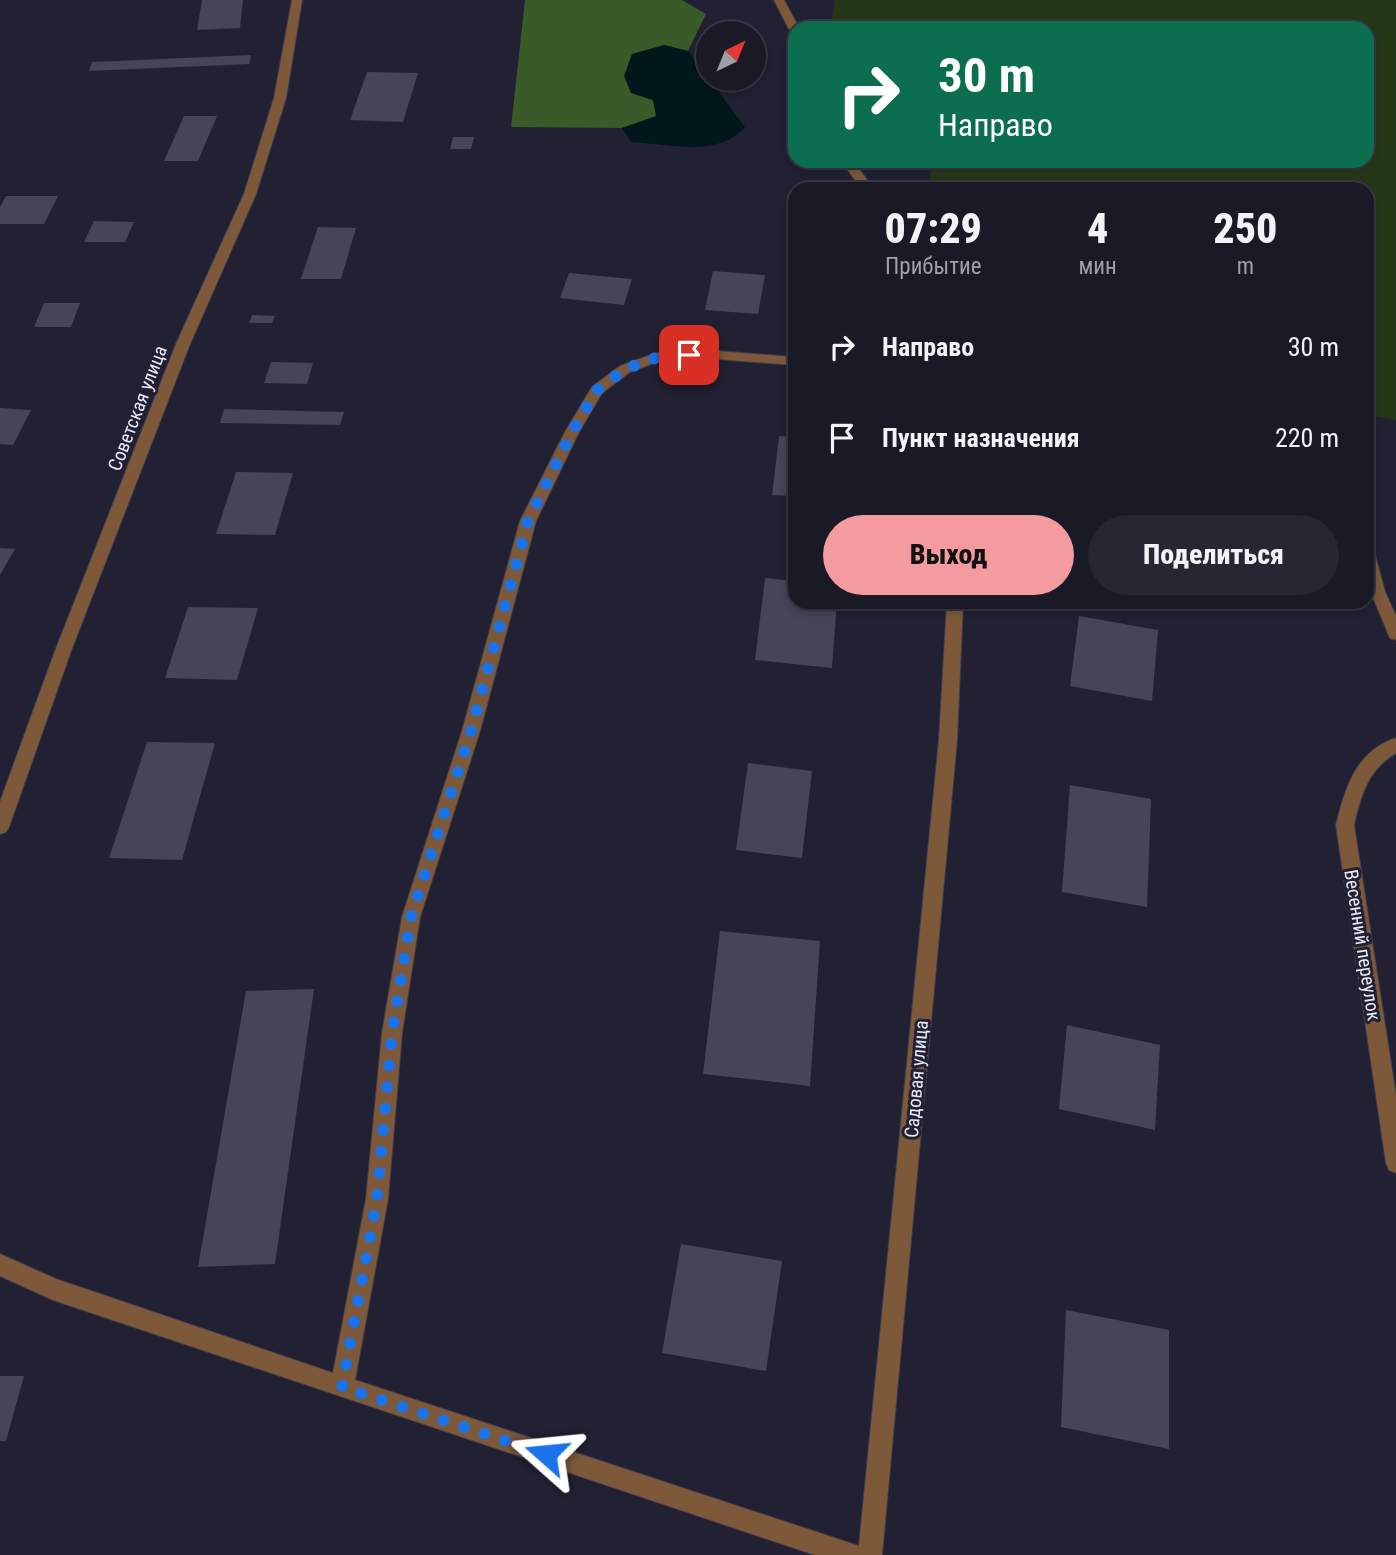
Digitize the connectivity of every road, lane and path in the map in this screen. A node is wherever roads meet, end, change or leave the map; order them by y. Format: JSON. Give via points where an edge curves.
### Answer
{"nodes":[{"id":1,"x":297,"y":0,"type":"edge"},
{"id":2,"x":779,"y":0,"type":"edge"},
{"id":3,"x":790,"y":21,"type":"edge"},
{"id":4,"x":852,"y":168,"type":"edge"},
{"id":5,"x":864,"y":182,"type":"edge"},
{"id":6,"x":788,"y":361,"type":"edge"},
{"id":7,"x":1374,"y":581,"type":"edge"},
{"id":8,"x":955,"y":609,"type":"edge"},
{"id":9,"x":1396,"y":634,"type":"edge"},
{"id":10,"x":1396,"y":745,"type":"edge"},
{"id":11,"x":0,"y":827,"type":"edge"},
{"id":12,"x":1396,"y":1163,"type":"edge"},
{"id":13,"x":0,"y":1265,"type":"edge"},
{"id":14,"x":342,"y":1387,"type":"junction"},
{"id":15,"x":852,"y":1555,"type":"edge"},
{"id":16,"x":870,"y":1555,"type":"edge"}],
"edges":[{"from":1,"to":11,"type":"street","name":"Советская улица","via":[[280,98],[250,194],[173,369]]},
{"from":2,"to":3,"type":"street"},
{"from":4,"to":5,"type":"street"},
{"from":6,"to":14,"type":"street","via":[[661,356],[625,369],[597,390],[528,521],[471,731],[411,917],[392,1033],[377,1199]]},
{"from":7,"to":9,"type":"street"},
{"from":8,"to":16,"type":"street","name":"Садовая улица","via":[[947,754]]},
{"from":10,"to":12,"type":"street","name":"Весенний переулок","via":[[1355,781],[1345,825]]},
{"from":13,"to":14,"type":"street","via":[[53,1289]]},
{"from":14,"to":15,"type":"street"}]}
